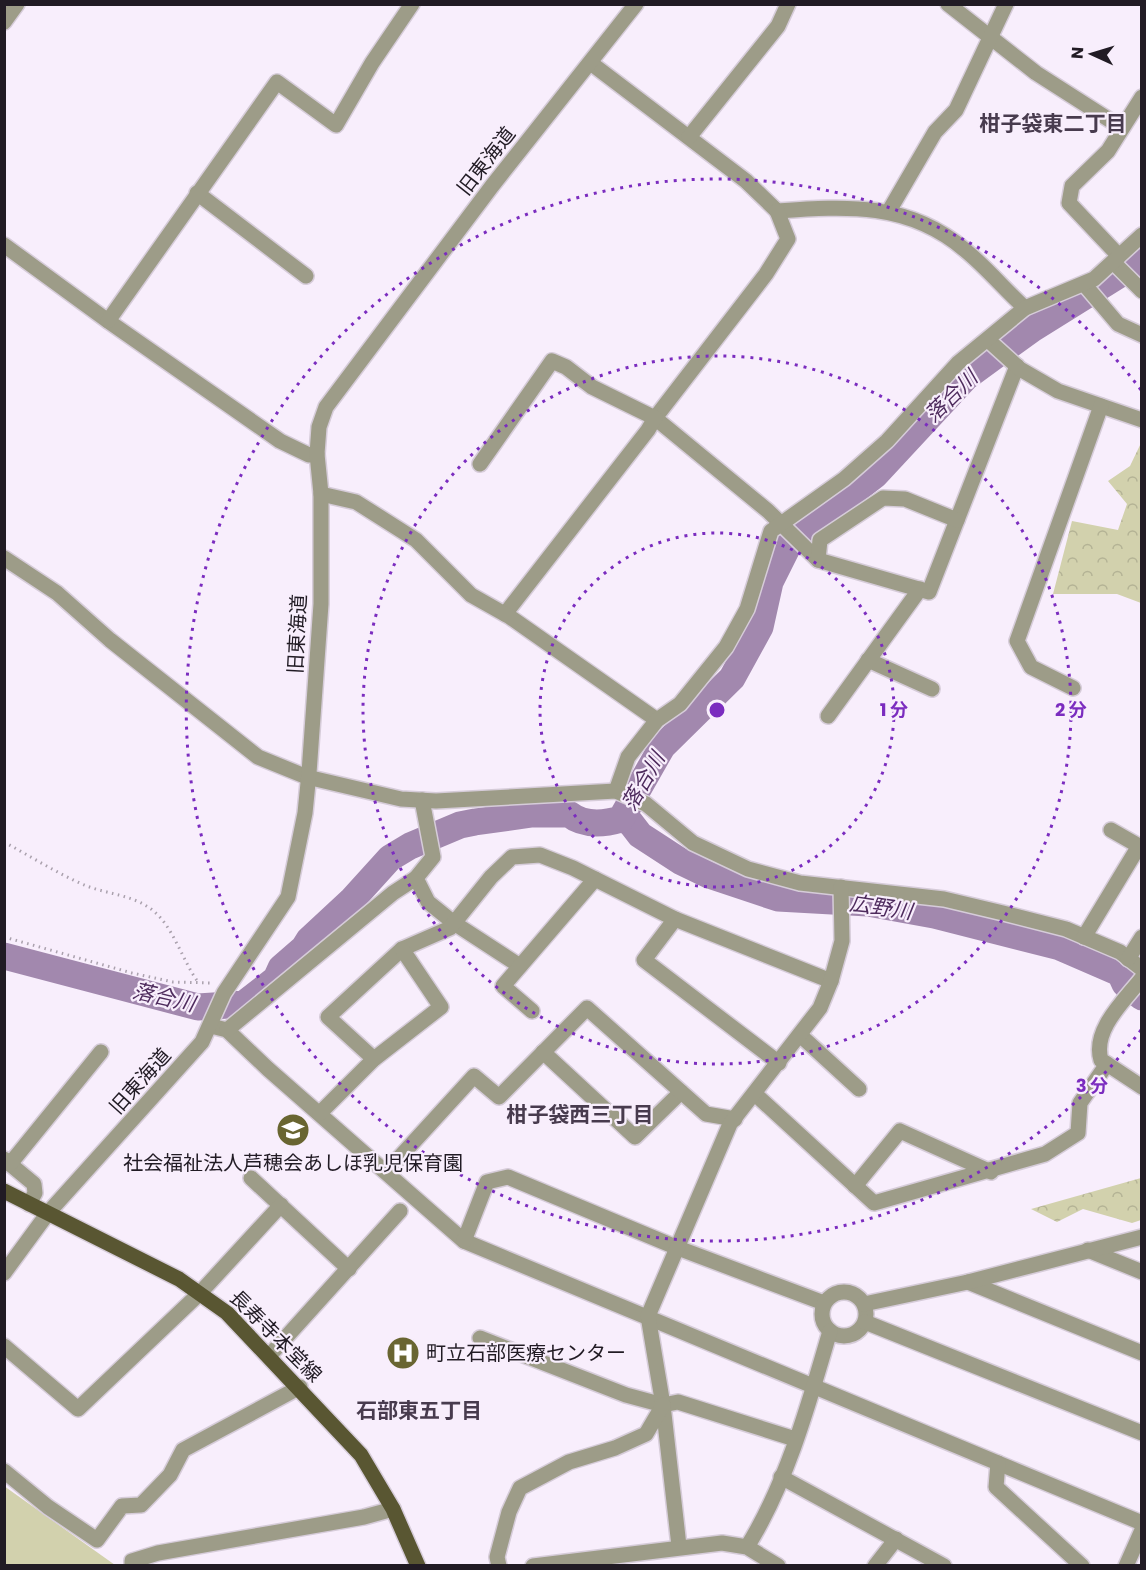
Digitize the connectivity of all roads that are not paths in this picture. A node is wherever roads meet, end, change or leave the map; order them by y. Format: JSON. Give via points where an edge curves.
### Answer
{"nodes":[{"id":1,"x":18,"y":4,"type":"edge"},
{"id":2,"x":412,"y":4,"type":"edge"},
{"id":3,"x":636,"y":4,"type":"edge"},
{"id":4,"x":788,"y":4,"type":"edge"},
{"id":5,"x":948,"y":4,"type":"edge"},
{"id":6,"x":1006,"y":4,"type":"edge"},
{"id":7,"x":4,"y":22,"type":"edge"},
{"id":8,"x":992,"y":38,"type":"junction"},
{"id":9,"x":592,"y":64,"type":"junction"},
{"id":10,"x":1142,"y":97,"type":"edge"},
{"id":11,"x":1122,"y":128,"type":"junction"},
{"id":12,"x":689,"y":137,"type":"junction"},
{"id":13,"x":197,"y":193,"type":"junction"},
{"id":14,"x":777,"y":211,"type":"junction"},
{"id":15,"x":889,"y":211,"type":"junction"},
{"id":16,"x":1142,"y":235,"type":"edge"},
{"id":17,"x":4,"y":245,"type":"edge"},
{"id":18,"x":1120,"y":266,"type":"junction"},
{"id":19,"x":306,"y":276,"type":"dead end"},
{"id":20,"x":1089,"y":291,"type":"junction"},
{"id":21,"x":1142,"y":291,"type":"edge"},
{"id":22,"x":1025,"y":308,"type":"junction"},
{"id":23,"x":108,"y":321,"type":"junction"},
{"id":24,"x":1142,"y":335,"type":"edge"},
{"id":25,"x":988,"y":340,"type":"junction"},
{"id":26,"x":1017,"y":366,"type":"junction"},
{"id":27,"x":1101,"y":406,"type":"junction"},
{"id":28,"x":655,"y":417,"type":"junction"},
{"id":29,"x":1142,"y":420,"type":"edge"},
{"id":30,"x":317,"y":454,"type":"junction"},
{"id":31,"x":480,"y":464,"type":"dead end"},
{"id":32,"x":321,"y":494,"type":"junction"},
{"id":33,"x":957,"y":520,"type":"junction"},
{"id":34,"x":779,"y":525,"type":"junction"},
{"id":35,"x":4,"y":558,"type":"edge"},
{"id":36,"x":818,"y":560,"type":"junction"},
{"id":37,"x":920,"y":589,"type":"junction"},
{"id":38,"x":505,"y":614,"type":"junction"},
{"id":39,"x":868,"y":660,"type":"junction"},
{"id":40,"x":1073,"y":688,"type":"dead end"},
{"id":41,"x":932,"y":689,"type":"dead end"},
{"id":42,"x":828,"y":716,"type":"dead end"},
{"id":43,"x":657,"y":720,"type":"junction"},
{"id":44,"x":307,"y":777,"type":"junction"},
{"id":45,"x":616,"y":791,"type":"junction"},
{"id":46,"x":422,"y":800,"type":"junction"},
{"id":47,"x":1111,"y":830,"type":"dead end"},
{"id":48,"x":416,"y":878,"type":"junction"},
{"id":49,"x":595,"y":879,"type":"junction"},
{"id":50,"x":842,"y":887,"type":"junction"},
{"id":51,"x":675,"y":919,"type":"junction"},
{"id":52,"x":453,"y":924,"type":"junction"},
{"id":53,"x":1084,"y":937,"type":"junction"},
{"id":54,"x":1142,"y":937,"type":"edge"},
{"id":55,"x":402,"y":950,"type":"junction"},
{"id":56,"x":1128,"y":958,"type":"junction"},
{"id":57,"x":520,"y":966,"type":"junction"},
{"id":58,"x":1142,"y":969,"type":"edge"},
{"id":59,"x":1142,"y":978,"type":"edge"},
{"id":60,"x":831,"y":981,"type":"junction"},
{"id":61,"x":532,"y":1011,"type":"dead end"},
{"id":62,"x":213,"y":1022,"type":"junction"},
{"id":63,"x":226,"y":1030,"type":"junction"},
{"id":64,"x":800,"y":1035,"type":"junction"},
{"id":65,"x":101,"y":1052,"type":"dead end"},
{"id":66,"x":543,"y":1052,"type":"junction"},
{"id":67,"x":374,"y":1059,"type":"junction"},
{"id":68,"x":779,"y":1064,"type":"junction"},
{"id":69,"x":1107,"y":1064,"type":"junction"},
{"id":70,"x":1142,"y":1087,"type":"edge"},
{"id":71,"x":859,"y":1089,"type":"dead end"},
{"id":72,"x":681,"y":1092,"type":"junction"},
{"id":73,"x":755,"y":1094,"type":"junction"},
{"id":74,"x":320,"y":1113,"type":"junction"},
{"id":75,"x":735,"y":1119,"type":"junction"},
{"id":76,"x":7,"y":1161,"type":"edge"},
{"id":77,"x":387,"y":1171,"type":"junction"},
{"id":78,"x":991,"y":1172,"type":"junction"},
{"id":79,"x":251,"y":1178,"type":"dead end"},
{"id":80,"x":855,"y":1186,"type":"junction"},
{"id":81,"x":4,"y":1191,"type":"edge"},
{"id":82,"x":29,"y":1204,"type":"junction"},
{"id":83,"x":281,"y":1205,"type":"junction"},
{"id":84,"x":400,"y":1211,"type":"dead end"},
{"id":85,"x":48,"y":1214,"type":"junction"},
{"id":86,"x":1142,"y":1237,"type":"edge"},
{"id":87,"x":464,"y":1241,"type":"junction"},
{"id":88,"x":678,"y":1248,"type":"junction"},
{"id":89,"x":1088,"y":1250,"type":"junction"},
{"id":90,"x":349,"y":1269,"type":"junction"},
{"id":91,"x":1142,"y":1272,"type":"edge"},
{"id":92,"x":4,"y":1273,"type":"edge"},
{"id":93,"x":968,"y":1282,"type":"junction"},
{"id":94,"x":200,"y":1293,"type":"junction"},
{"id":95,"x":824,"y":1303,"type":"junction"},
{"id":96,"x":864,"y":1304,"type":"junction"},
{"id":97,"x":648,"y":1316,"type":"junction"},
{"id":98,"x":865,"y":1322,"type":"junction"},
{"id":99,"x":830,"y":1331,"type":"junction"},
{"id":100,"x":480,"y":1338,"type":"dead end"},
{"id":101,"x":4,"y":1347,"type":"edge"},
{"id":102,"x":1142,"y":1353,"type":"edge"},
{"id":103,"x":270,"y":1355,"type":"junction"},
{"id":104,"x":814,"y":1386,"type":"junction"},
{"id":105,"x":300,"y":1387,"type":"junction"},
{"id":106,"x":663,"y":1405,"type":"junction"},
{"id":107,"x":1142,"y":1433,"type":"edge"},
{"id":108,"x":795,"y":1439,"type":"junction"},
{"id":109,"x":998,"y":1463,"type":"junction"},
{"id":110,"x":4,"y":1471,"type":"edge"},
{"id":111,"x":781,"y":1477,"type":"junction"},
{"id":112,"x":393,"y":1509,"type":"junction"},
{"id":113,"x":1142,"y":1523,"type":"edge"},
{"id":114,"x":1142,"y":1530,"type":"edge"},
{"id":115,"x":896,"y":1539,"type":"junction"},
{"id":116,"x":680,"y":1546,"type":"junction"},
{"id":117,"x":747,"y":1547,"type":"junction"},
{"id":118,"x":606,"y":1561,"type":"edge"},
{"id":119,"x":132,"y":1566,"type":"edge"},
{"id":120,"x":418,"y":1566,"type":"edge"},
{"id":121,"x":499,"y":1566,"type":"edge"},
{"id":122,"x":533,"y":1566,"type":"edge"},
{"id":123,"x":778,"y":1566,"type":"edge"},
{"id":124,"x":874,"y":1566,"type":"edge"},
{"id":125,"x":944,"y":1566,"type":"edge"},
{"id":126,"x":1082,"y":1566,"type":"edge"},
{"id":127,"x":1126,"y":1566,"type":"edge"}],
"edges":[{"from":1,"to":7,"type":"street"},
{"from":2,"to":13,"type":"street","via":[[336,125],[277,82]]},
{"from":3,"to":9,"type":"street","name":"旧東海道"},
{"from":4,"to":12,"type":"street","via":[[778,26]]},
{"from":5,"to":8,"type":"street"},
{"from":6,"to":8,"type":"street"},
{"from":8,"to":11,"type":"street","via":[[1036,73]]},
{"from":8,"to":15,"type":"street","via":[[956,110],[935,132]]},
{"from":9,"to":12,"type":"street"},
{"from":9,"to":30,"type":"street","name":"旧東海道","via":[[492,186],[326,407],[319,427]]},
{"from":10,"to":11,"type":"street"},
{"from":11,"to":18,"type":"street","via":[[1108,151],[1072,186],[1070,203]]},
{"from":12,"to":14,"type":"street"},
{"from":13,"to":19,"type":"street"},
{"from":13,"to":23,"type":"street"},
{"from":14,"to":15,"type":"street","via":[[843,206]]},
{"from":14,"to":28,"type":"street","via":[[788,240]]},
{"from":15,"to":22,"type":"street","via":[[931,227],[964,249]]},
{"from":16,"to":18,"type":"street"},
{"from":17,"to":23,"type":"street"},
{"from":18,"to":20,"type":"street","via":[[1094,279]]},
{"from":18,"to":21,"type":"street"},
{"from":20,"to":22,"type":"street"},
{"from":20,"to":24,"type":"street","via":[[1118,324]]},
{"from":22,"to":25,"type":"street"},
{"from":23,"to":30,"type":"street","via":[[280,441],[309,455]]},
{"from":25,"to":26,"type":"street"},
{"from":25,"to":34,"type":"street","via":[[958,363],[870,456]]},
{"from":26,"to":27,"type":"street","via":[[1058,392]]},
{"from":26,"to":33,"type":"street"},
{"from":27,"to":29,"type":"street"},
{"from":27,"to":40,"type":"street","via":[[1017,641],[1031,667]]},
{"from":28,"to":31,"type":"street","via":[[592,387],[552,361]]},
{"from":28,"to":34,"type":"street","via":[[768,511]]},
{"from":28,"to":38,"type":"street"},
{"from":30,"to":32,"type":"street","name":"旧東海道"},
{"from":32,"to":38,"type":"street","via":[[356,502],[426,546],[471,595]]},
{"from":32,"to":44,"type":"street","name":"旧東海道","via":[[321,604]]},
{"from":33,"to":36,"type":"street","via":[[905,499],[883,498],[820,540]]},
{"from":33,"to":37,"type":"street","via":[[929,592]]},
{"from":34,"to":36,"type":"street"},
{"from":34,"to":43,"type":"street","via":[[771,531],[747,609],[726,647],[680,704]]},
{"from":35,"to":44,"type":"street","via":[[57,593],[258,757]]},
{"from":36,"to":37,"type":"street"},
{"from":37,"to":39,"type":"street"},
{"from":38,"to":43,"type":"street"},
{"from":39,"to":41,"type":"street"},
{"from":39,"to":42,"type":"street"},
{"from":43,"to":45,"type":"street","via":[[628,757]]},
{"from":44,"to":46,"type":"street","via":[[401,799]]},
{"from":44,"to":62,"type":"street","name":"旧東海道","via":[[305,813],[288,897],[227,988]]},
{"from":45,"to":46,"type":"street"},
{"from":45,"to":50,"type":"street","via":[[646,804],[693,843],[748,869],[800,883]]},
{"from":46,"to":48,"type":"street","via":[[433,857]]},
{"from":47,"to":53,"type":"street","via":[[1139,846]]},
{"from":48,"to":52,"type":"street","via":[[428,903]]},
{"from":48,"to":63,"type":"street"},
{"from":49,"to":51,"type":"street"},
{"from":49,"to":52,"type":"street","via":[[540,855],[512,857]]},
{"from":49,"to":57,"type":"street"},
{"from":50,"to":53,"type":"street","via":[[944,899],[1066,929]]},
{"from":50,"to":60,"type":"street","via":[[842,940]]},
{"from":51,"to":60,"type":"street"},
{"from":51,"to":68,"type":"street","via":[[644,960]]},
{"from":52,"to":55,"type":"street"},
{"from":52,"to":57,"type":"street"},
{"from":53,"to":56,"type":"street"},
{"from":54,"to":56,"type":"street"},
{"from":55,"to":67,"type":"street","via":[[441,1007]]},
{"from":55,"to":67,"type":"street","via":[[328,1017]]},
{"from":56,"to":58,"type":"street"},
{"from":57,"to":61,"type":"street","via":[[503,986]]},
{"from":59,"to":69,"type":"street","via":[[1108,1022],[1097,1048]]},
{"from":60,"to":64,"type":"street","via":[[820,1008]]},
{"from":62,"to":63,"type":"street"},
{"from":62,"to":85,"type":"street","name":"旧東海道","via":[[180,1069]]},
{"from":63,"to":74,"type":"street"},
{"from":64,"to":68,"type":"street"},
{"from":64,"to":71,"type":"street"},
{"from":65,"to":76,"type":"street"},
{"from":66,"to":72,"type":"street","via":[[587,1008]]},
{"from":66,"to":72,"type":"street","via":[[636,1137]]},
{"from":66,"to":77,"type":"street","via":[[499,1097],[474,1076]]},
{"from":67,"to":74,"type":"street"},
{"from":68,"to":73,"type":"street"},
{"from":69,"to":70,"type":"street"},
{"from":69,"to":78,"type":"street","via":[[1080,1103],[1078,1133],[1045,1154]]},
{"from":72,"to":75,"type":"street","via":[[706,1114]]},
{"from":73,"to":75,"type":"street"},
{"from":73,"to":80,"type":"street"},
{"from":74,"to":77,"type":"street"},
{"from":75,"to":88,"type":"street"},
{"from":76,"to":82,"type":"street","via":[[34,1184],[36,1193]]},
{"from":77,"to":87,"type":"street"},
{"from":78,"to":80,"type":"street","via":[[874,1203]]},
{"from":78,"to":80,"type":"street","via":[[900,1131]]},
{"from":79,"to":83,"type":"street"},
{"from":81,"to":82,"type":"main road","name":"長寿寺本堂線"},
{"from":82,"to":85,"type":"main road","name":"長寿寺本堂線"},
{"from":83,"to":90,"type":"street"},
{"from":83,"to":94,"type":"street"},
{"from":84,"to":90,"type":"street"},
{"from":85,"to":92,"type":"street","name":"旧東海道"},
{"from":85,"to":94,"type":"main road","name":"長寿寺本堂線"},
{"from":86,"to":89,"type":"street"},
{"from":87,"to":88,"type":"street","via":[[487,1182],[508,1177]]},
{"from":87,"to":97,"type":"street"},
{"from":88,"to":95,"type":"street"},
{"from":88,"to":97,"type":"street"},
{"from":89,"to":91,"type":"street"},
{"from":89,"to":93,"type":"street"},
{"from":90,"to":103,"type":"street"},
{"from":93,"to":96,"type":"street"},
{"from":93,"to":102,"type":"street"},
{"from":94,"to":101,"type":"street","via":[[78,1409]]},
{"from":94,"to":103,"type":"main road","name":"長寿寺本堂線"},
{"from":95,"to":96,"type":"street","via":[[841,1291],[854,1294]]},
{"from":95,"to":99,"type":"street","via":[[822,1318]]},
{"from":96,"to":98,"type":"street"},
{"from":97,"to":104,"type":"street"},
{"from":97,"to":106,"type":"street"},
{"from":98,"to":99,"type":"street","via":[[850,1336]]},
{"from":98,"to":107,"type":"street"},
{"from":99,"to":104,"type":"street"},
{"from":100,"to":106,"type":"street","via":[[626,1395]]},
{"from":103,"to":105,"type":"main road","name":"長寿寺本堂線"},
{"from":104,"to":108,"type":"street"},
{"from":104,"to":109,"type":"street"},
{"from":105,"to":110,"type":"street","via":[[183,1449],[170,1475],[141,1505],[122,1506],[97,1540]]},
{"from":105,"to":112,"type":"main road","name":"長寿寺本堂線","via":[[361,1455]]},
{"from":106,"to":108,"type":"street","via":[[678,1402]]},
{"from":106,"to":116,"type":"street"},
{"from":106,"to":121,"type":"street","via":[[646,1434],[569,1462],[520,1488],[509,1512],[497,1557]]},
{"from":108,"to":111,"type":"street"},
{"from":109,"to":113,"type":"street"},
{"from":109,"to":126,"type":"street","via":[[996,1487]]},
{"from":111,"to":115,"type":"street"},
{"from":111,"to":117,"type":"street"},
{"from":112,"to":119,"type":"street","via":[[158,1553],[132,1561]]},
{"from":112,"to":120,"type":"main road","name":"長寿寺本堂線"},
{"from":114,"to":127,"type":"street"},
{"from":115,"to":124,"type":"street"},
{"from":115,"to":125,"type":"street"},
{"from":116,"to":117,"type":"street","via":[[722,1543]]},
{"from":116,"to":118,"type":"street"},
{"from":117,"to":123,"type":"street"},
{"from":118,"to":122,"type":"street"}]}
